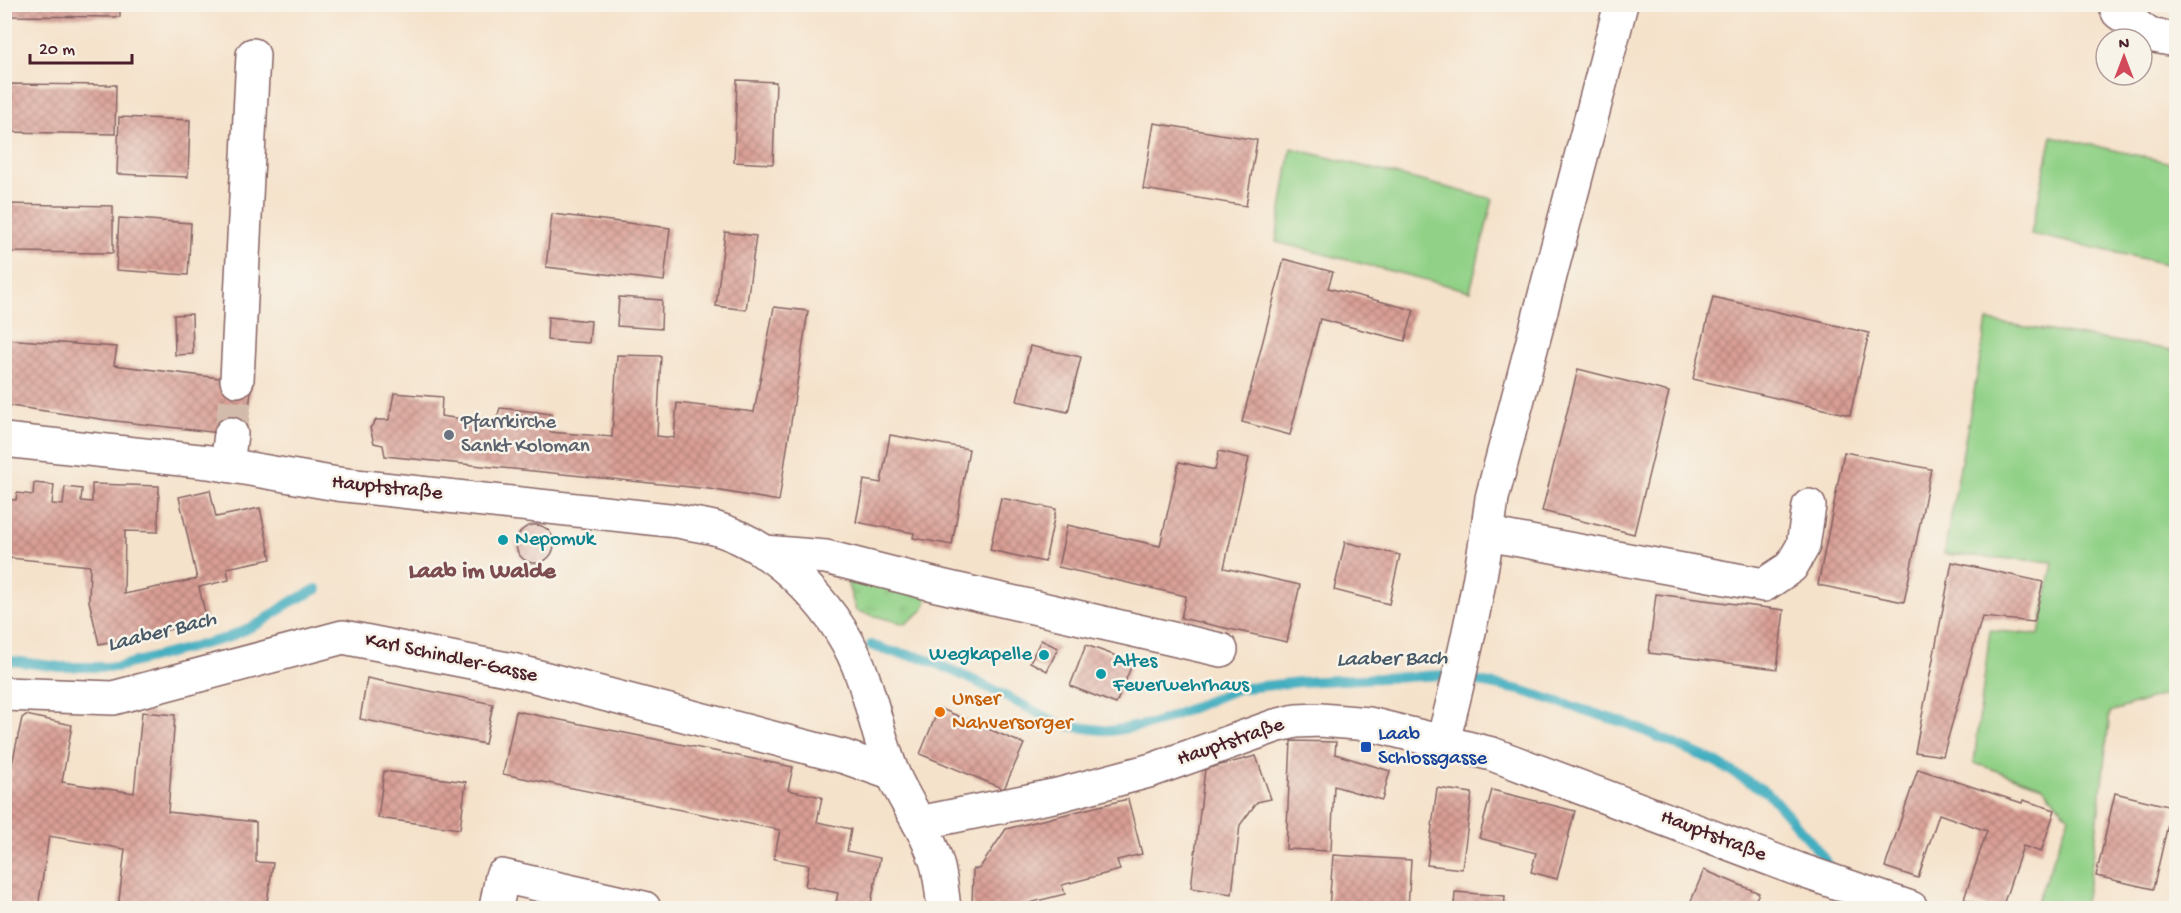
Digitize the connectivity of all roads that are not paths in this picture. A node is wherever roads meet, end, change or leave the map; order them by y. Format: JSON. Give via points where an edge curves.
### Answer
{"nodes":[{"id":1,"x":1621,"y":4,"type":"edge"},
{"id":2,"x":2115,"y":4,"type":"edge"},
{"id":3,"x":2176,"y":40,"type":"edge"},
{"id":4,"x":253,"y":55,"type":"dead end"},
{"id":5,"x":237,"y":380,"type":"tunnel mouth"},
{"id":6,"x":4,"y":440,"type":"edge"},
{"id":7,"x":1809,"y":506,"type":"dead end"},
{"id":8,"x":1487,"y":534,"type":"junction"},
{"id":9,"x":764,"y":552,"type":"junction"},
{"id":10,"x":1221,"y":650,"type":"dead end"},
{"id":11,"x":4,"y":694,"type":"edge"},
{"id":12,"x":1443,"y":741,"type":"junction"},
{"id":13,"x":893,"y":774,"type":"junction"},
{"id":14,"x":919,"y":823,"type":"junction"},
{"id":15,"x":1901,"y":905,"type":"edge"},
{"id":16,"x":496,"y":909,"type":"edge"},
{"id":17,"x":644,"y":909,"type":"edge"},
{"id":18,"x":944,"y":909,"type":"edge"}],
"edges":[{"from":1,"to":8,"type":"street","via":[[1492,498]]},
{"from":2,"to":3,"type":"street","via":[[2118,12],[2149,35]]},
{"from":4,"to":5,"type":"street"},
{"from":6,"to":9,"type":"street","name":"Hauptstraße","via":[[229,450],[337,484],[678,521],[714,528]]},
{"from":7,"to":8,"type":"street","via":[[1803,546],[1791,567],[1764,585]]},
{"from":8,"to":12,"type":"street"},
{"from":9,"to":10,"type":"street","name":"Hauptstraße","via":[[826,557]]},
{"from":9,"to":13,"type":"street","name":"Hauptstraße","via":[[809,590],[853,651]]},
{"from":11,"to":13,"type":"street","name":"Karl Schindler-Gasse","via":[[113,698],[343,637],[512,670],[845,757]]},
{"from":12,"to":14,"type":"street","name":"Hauptstraße","via":[[1369,724],[1296,722],[1152,770],[1058,795]]},
{"from":12,"to":15,"type":"street","name":"Hauptstraße","via":[[1492,754]]},
{"from":13,"to":14,"type":"street","name":"Hauptstraße"},
{"from":14,"to":18,"type":"street","via":[[936,862]]},
{"from":16,"to":17,"type":"street","via":[[502,876]]}]}
